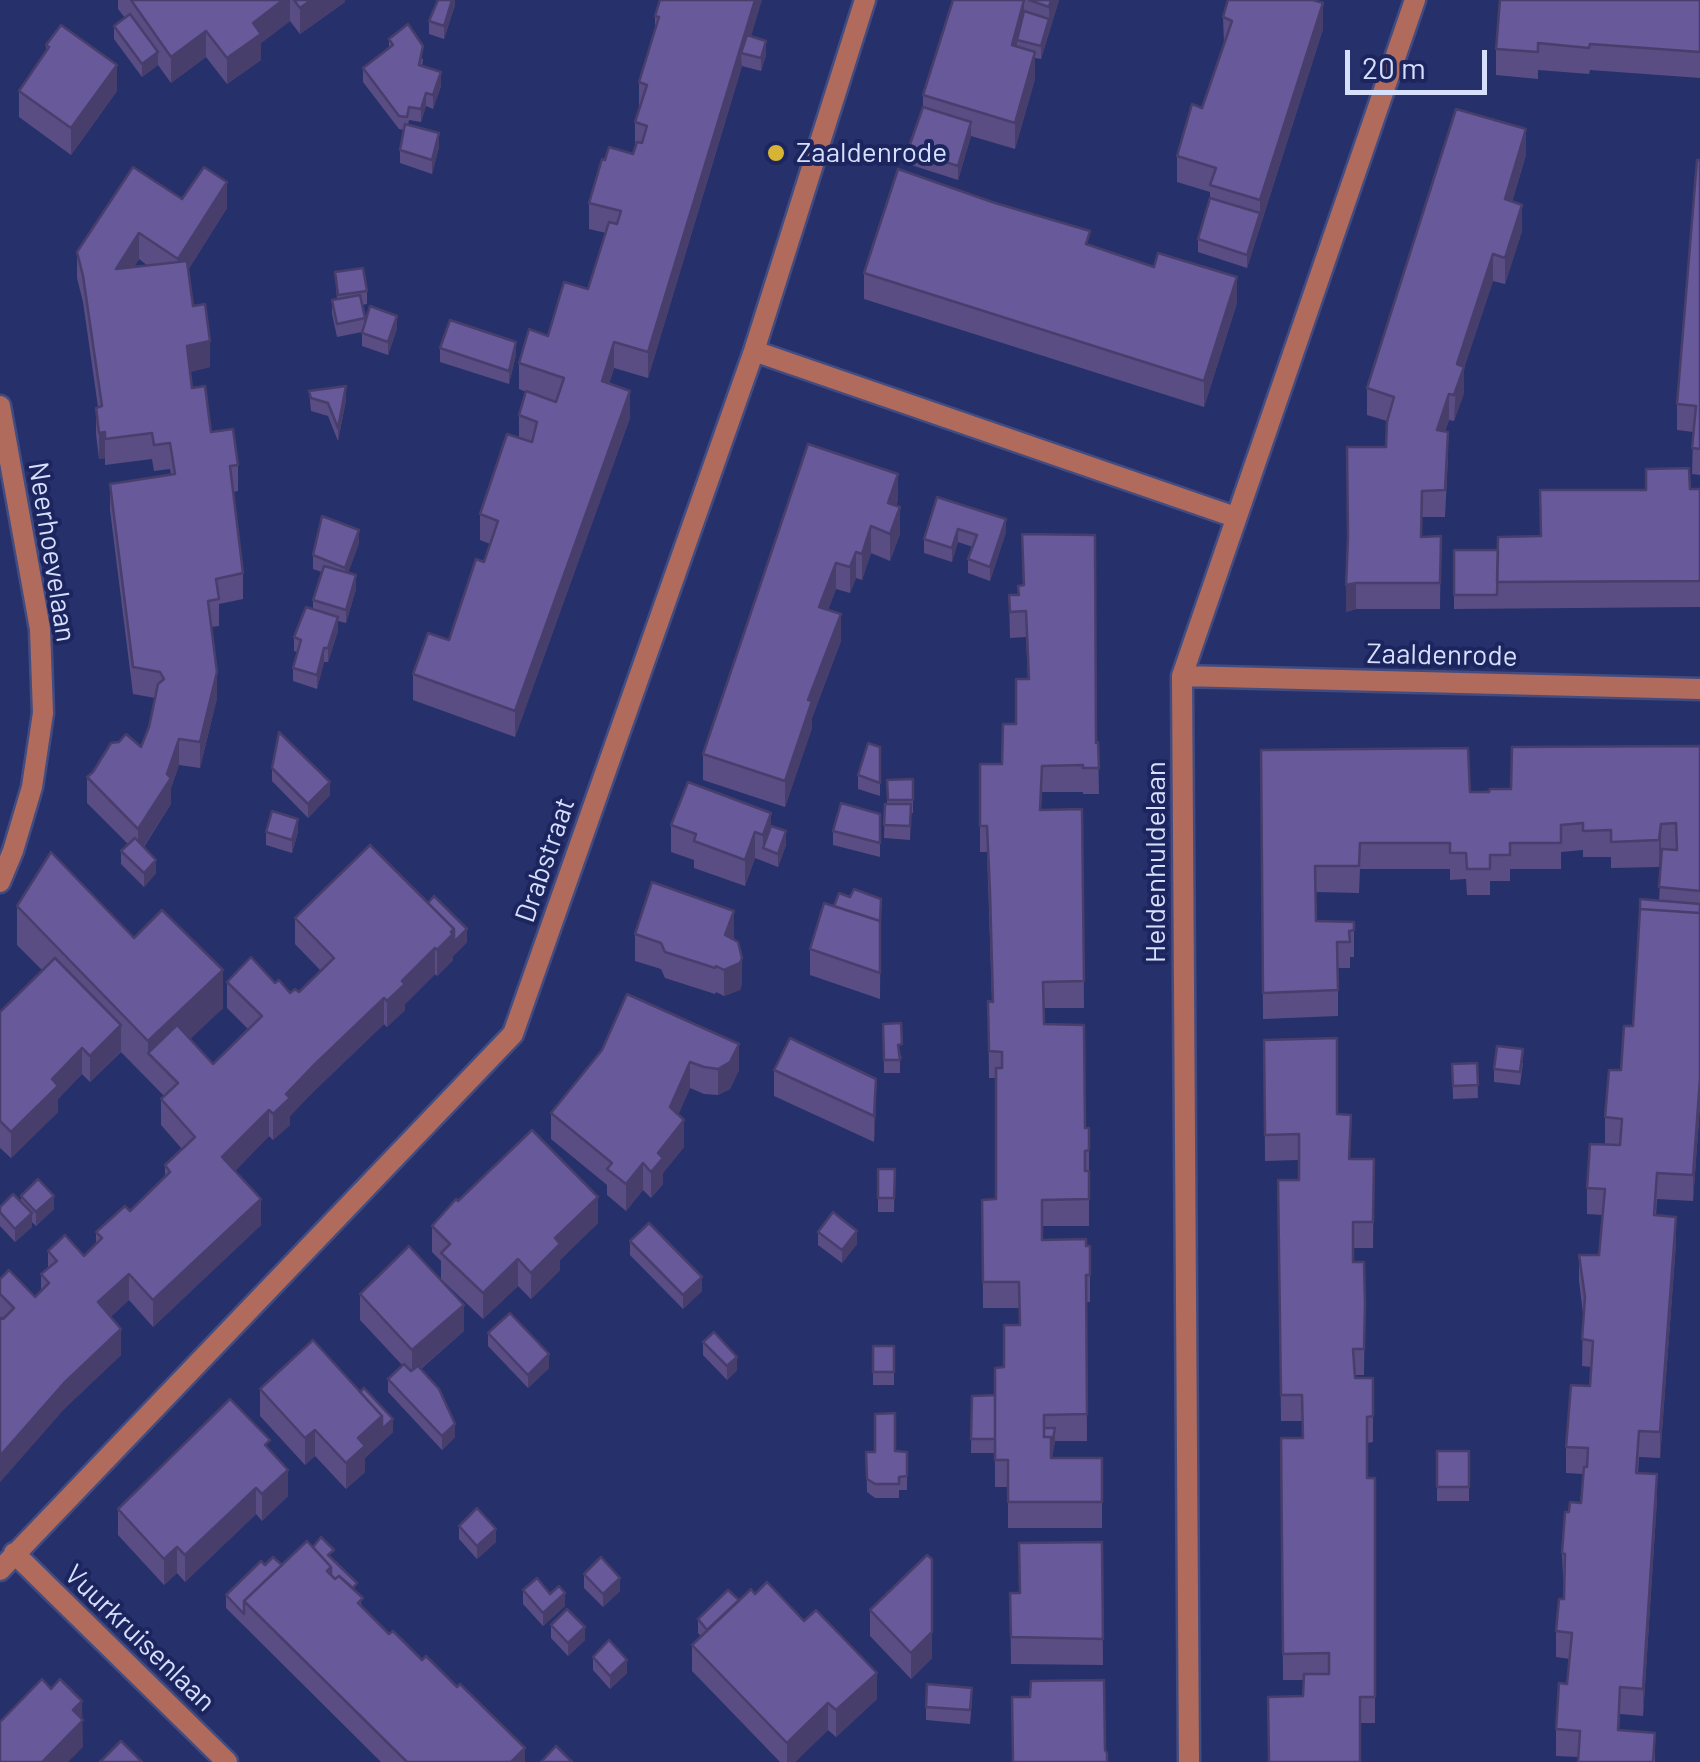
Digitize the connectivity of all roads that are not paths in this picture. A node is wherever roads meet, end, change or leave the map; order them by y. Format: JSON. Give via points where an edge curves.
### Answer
{"nodes":[{"id":1,"x":865,"y":0,"type":"edge"},
{"id":2,"x":1415,"y":0,"type":"edge"},
{"id":3,"x":754,"y":351,"type":"junction"},
{"id":4,"x":0,"y":406,"type":"edge"},
{"id":5,"x":1235,"y":517,"type":"junction"},
{"id":6,"x":1182,"y":676,"type":"junction"},
{"id":7,"x":1700,"y":689,"type":"edge"},
{"id":8,"x":0,"y":882,"type":"edge"},
{"id":9,"x":14,"y":1553,"type":"junction"},
{"id":10,"x":0,"y":1570,"type":"edge"},
{"id":11,"x":226,"y":1762,"type":"edge"},
{"id":12,"x":1189,"y":1762,"type":"edge"}],
"edges":[{"from":1,"to":3,"type":"street","name":"Drabstraat"},
{"from":2,"to":5,"type":"street","name":"Heldenhuldelaan"},
{"from":3,"to":5,"type":"street"},
{"from":3,"to":9,"type":"street","name":"Drabstraat","via":[[513,1034]]},
{"from":4,"to":8,"type":"street","name":"Neerhoevelaan","via":[[40,629],[43,713],[32,787]]},
{"from":5,"to":6,"type":"street","name":"Heldenhuldelaan"},
{"from":6,"to":7,"type":"street","name":"Zaaldenrode"},
{"from":6,"to":12,"type":"street","name":"Heldenhuldelaan"},
{"from":9,"to":10,"type":"street","name":"Drabstraat"},
{"from":9,"to":11,"type":"street","name":"Vuurkruisenlaan"}]}
